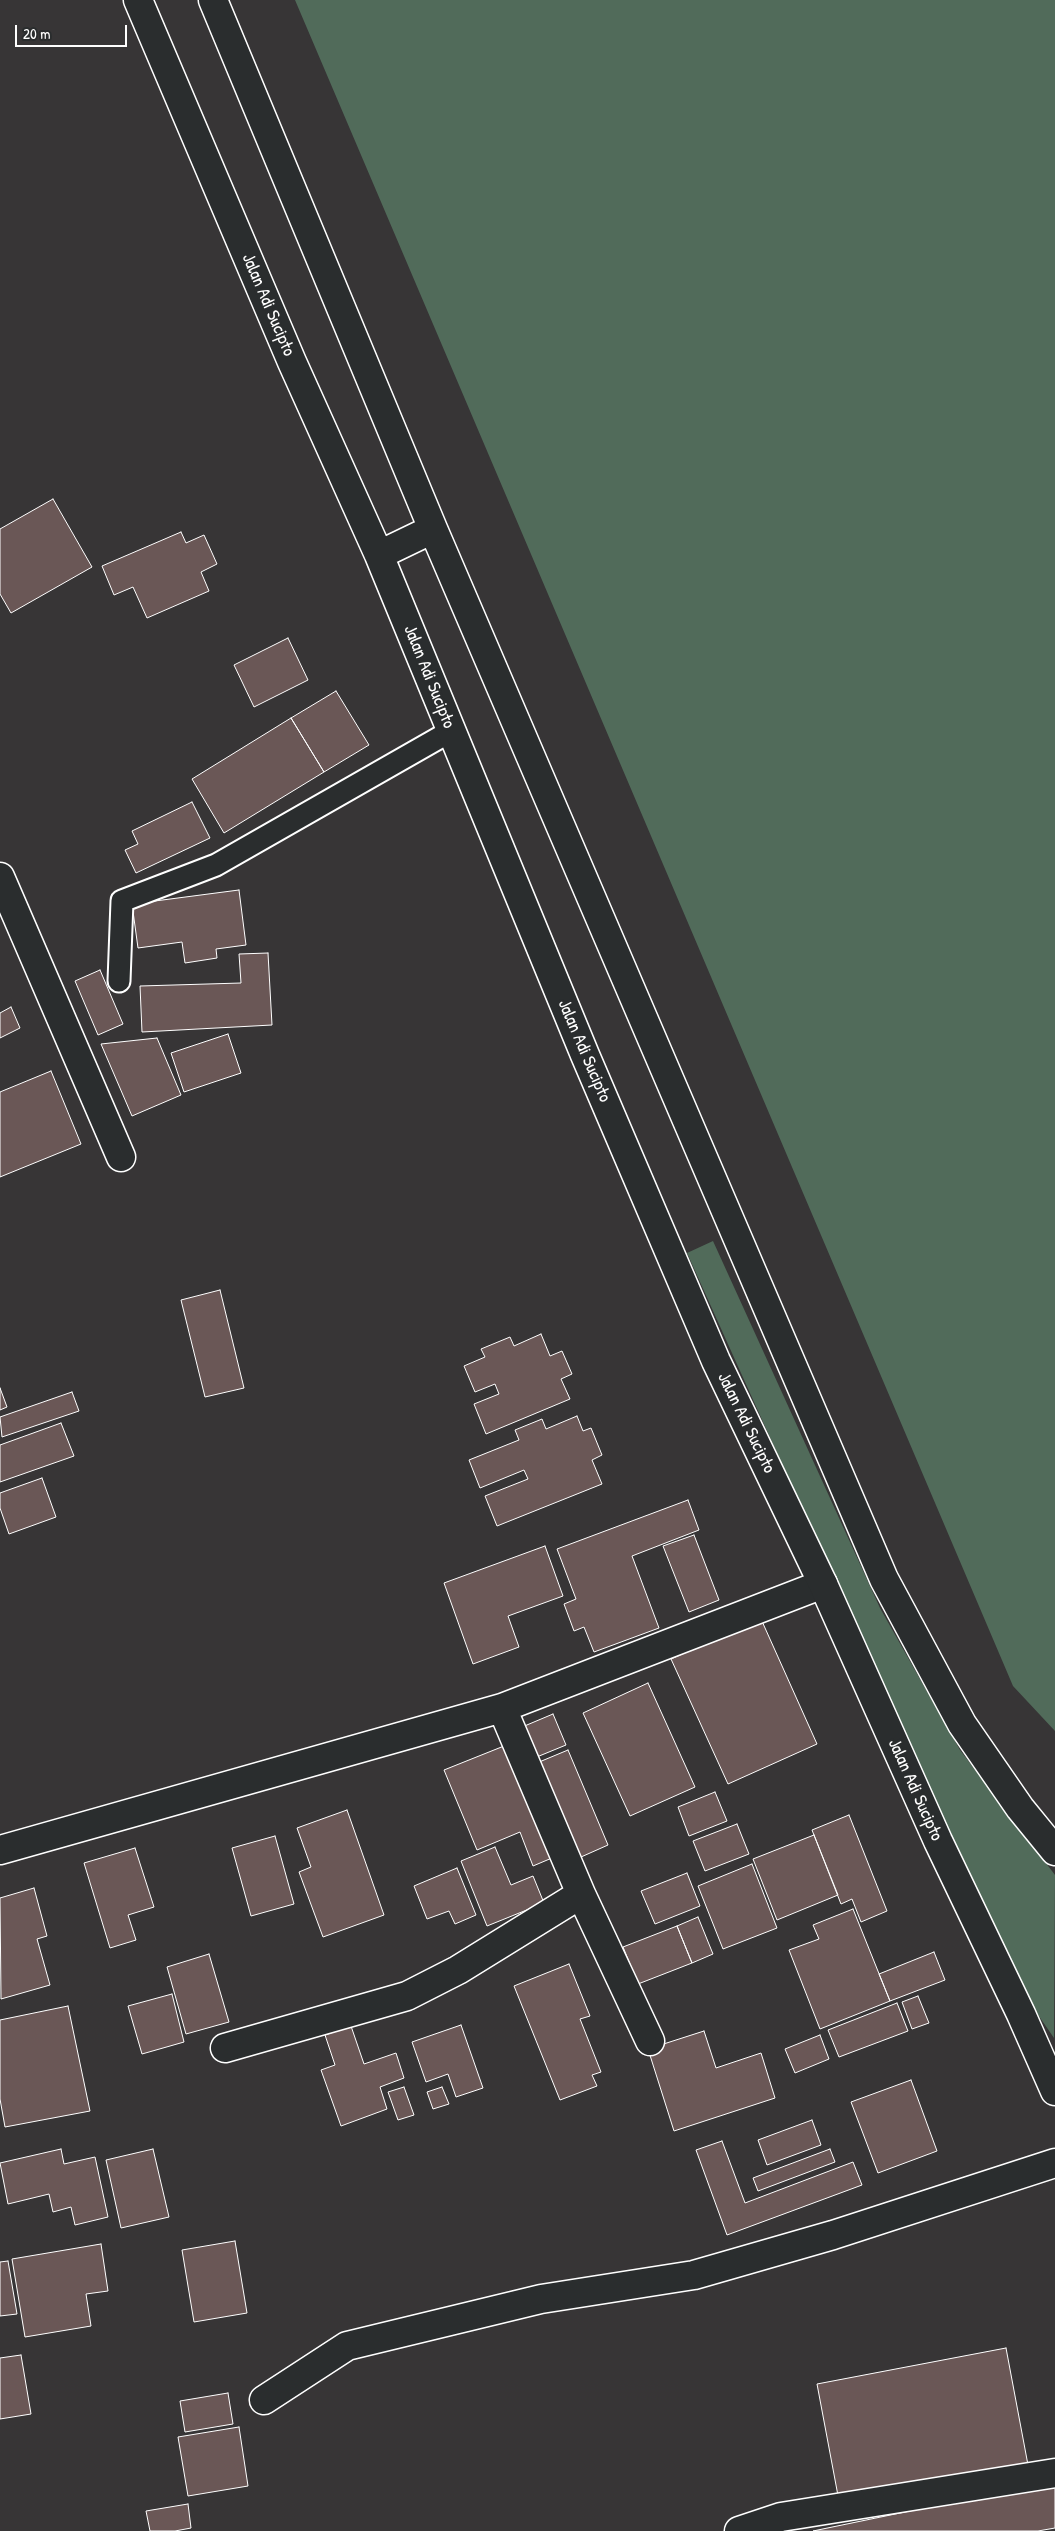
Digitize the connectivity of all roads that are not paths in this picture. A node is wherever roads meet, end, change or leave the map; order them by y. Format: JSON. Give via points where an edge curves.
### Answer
{"nodes":[{"id":1,"x":138,"y":0,"type":"edge"},
{"id":2,"x":213,"y":0,"type":"edge"},
{"id":3,"x":433,"y":529,"type":"junction"},
{"id":4,"x":379,"y":555,"type":"junction"},
{"id":5,"x":451,"y":731,"type":"junction"},
{"id":6,"x":0,"y":877,"type":"edge"},
{"id":7,"x":119,"y":980,"type":"dead end"},
{"id":8,"x":121,"y":1157,"type":"dead end"},
{"id":9,"x":823,"y":1584,"type":"junction"},
{"id":10,"x":502,"y":1708,"type":"junction"},
{"id":11,"x":0,"y":1850,"type":"edge"},
{"id":12,"x":1055,"y":1851,"type":"edge"},
{"id":13,"x":581,"y":1894,"type":"junction"},
{"id":14,"x":650,"y":2041,"type":"dead end"},
{"id":15,"x":225,"y":2048,"type":"dead end"},
{"id":16,"x":1055,"y":2091,"type":"edge"},
{"id":17,"x":1055,"y":2163,"type":"edge"},
{"id":18,"x":264,"y":2400,"type":"dead end"},
{"id":19,"x":1055,"y":2473,"type":"edge"},
{"id":20,"x":739,"y":2531,"type":"edge"}],
"edges":[{"from":1,"to":4,"type":"main road","name":"Jalan Adi Sucipto","via":[[292,362]]},
{"from":2,"to":3,"type":"main road"},
{"from":3,"to":4,"type":"main road"},
{"from":3,"to":12,"type":"main road","via":[[884,1579],[962,1724],[1020,1808]]},
{"from":4,"to":5,"type":"main road","name":"Jalan Adi Sucipto"},
{"from":5,"to":7,"type":"lane","via":[[216,865],[122,901]]},
{"from":5,"to":9,"type":"main road","name":"Jalan Adi Sucipto","via":[[716,1361]]},
{"from":6,"to":8,"type":"main road"},
{"from":9,"to":10,"type":"main road"},
{"from":9,"to":16,"type":"main road","name":"Jalan Adi Sucipto"},
{"from":10,"to":11,"type":"main road"},
{"from":10,"to":13,"type":"main road"},
{"from":13,"to":14,"type":"main road"},
{"from":13,"to":15,"type":"main road","via":[[458,1970],[407,1996]]},
{"from":17,"to":18,"type":"main road","via":[[833,2235],[694,2275],[541,2299],[347,2346]]},
{"from":19,"to":20,"type":"main road","via":[[781,2517]]}]}
